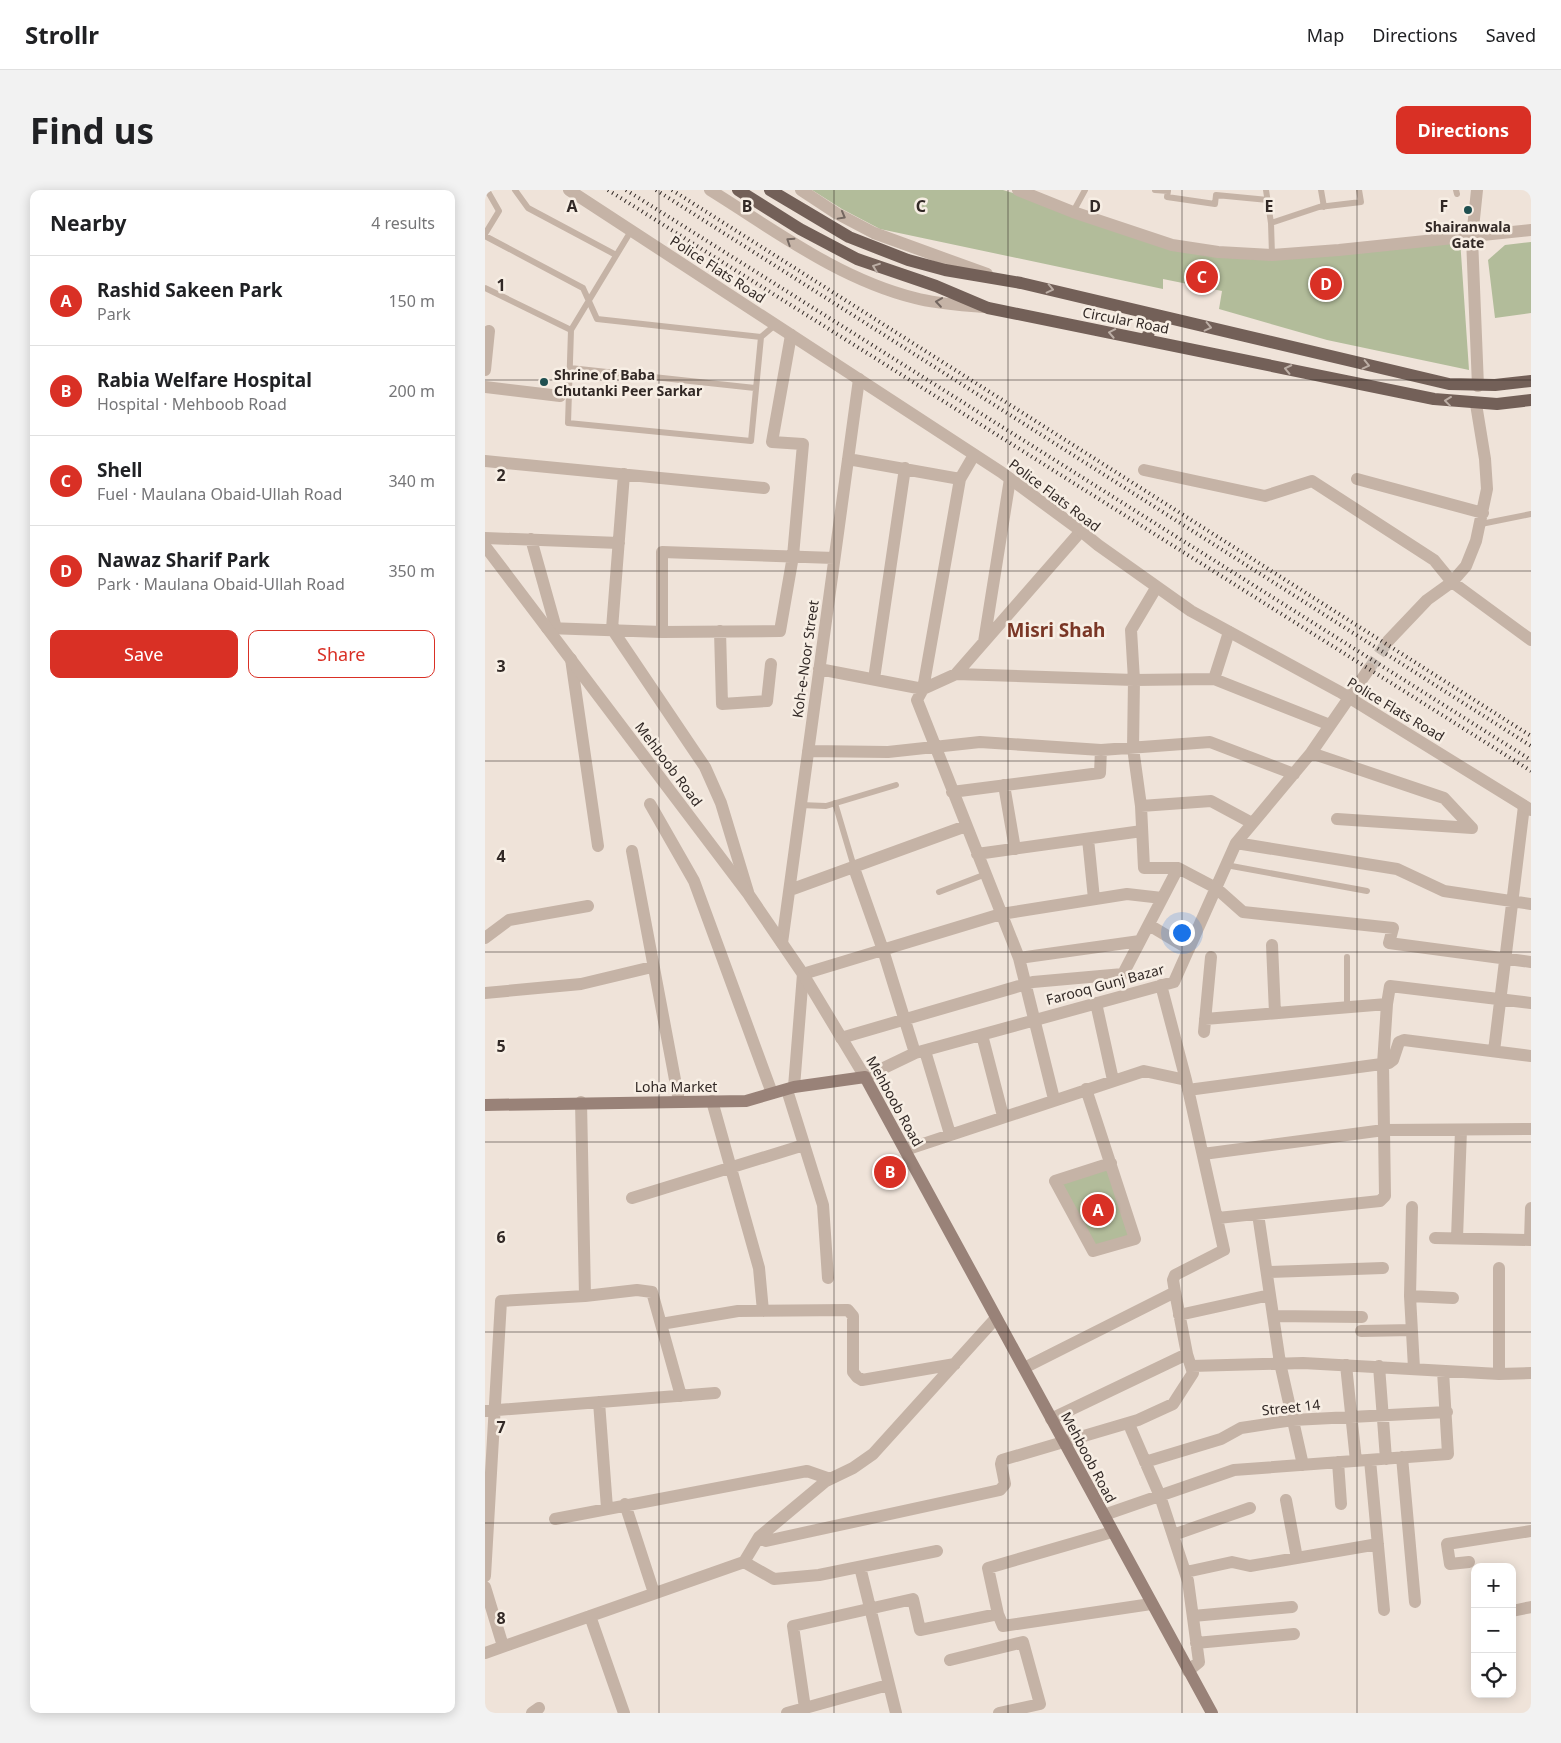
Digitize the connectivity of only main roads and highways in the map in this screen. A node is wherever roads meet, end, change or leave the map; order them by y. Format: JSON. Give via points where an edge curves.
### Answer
{"nodes":[{"id":1,"x":738,"y":190,"type":"edge"},
{"id":2,"x":770,"y":190,"type":"edge"},
{"id":3,"x":1153,"y":314,"type":"junction"},
{"id":4,"x":1147,"y":340,"type":"junction"},
{"id":5,"x":1531,"y":381,"type":"edge"},
{"id":6,"x":1531,"y":400,"type":"edge"},
{"id":7,"x":865,"y":1077,"type":"joint"},
{"id":8,"x":485,"y":1105,"type":"edge"},
{"id":9,"x":1212,"y":1713,"type":"edge"}],
"edges":[{"from":4,"to":1,"type":"main road","name":"Circular Road","one_way":true,"via":[[988,308],[936,286],[857,260]]},
{"from":2,"to":3,"type":"main road","name":"Circular Road","one_way":true,"via":[[849,238],[927,265]]},
{"from":3,"to":4,"type":"main road"},
{"from":3,"to":5,"type":"main road","name":"Circular Road","one_way":true,"via":[[1427,380],[1478,386]]},
{"from":6,"to":4,"type":"main road","name":"Circular Road","one_way":true,"via":[[1475,404],[1434,399]]},
{"from":7,"to":8,"type":"main road","name":"Loha Market","via":[[791,1088],[746,1101]]},
{"from":7,"to":9,"type":"main road","name":"Mehboob Road"}]}
